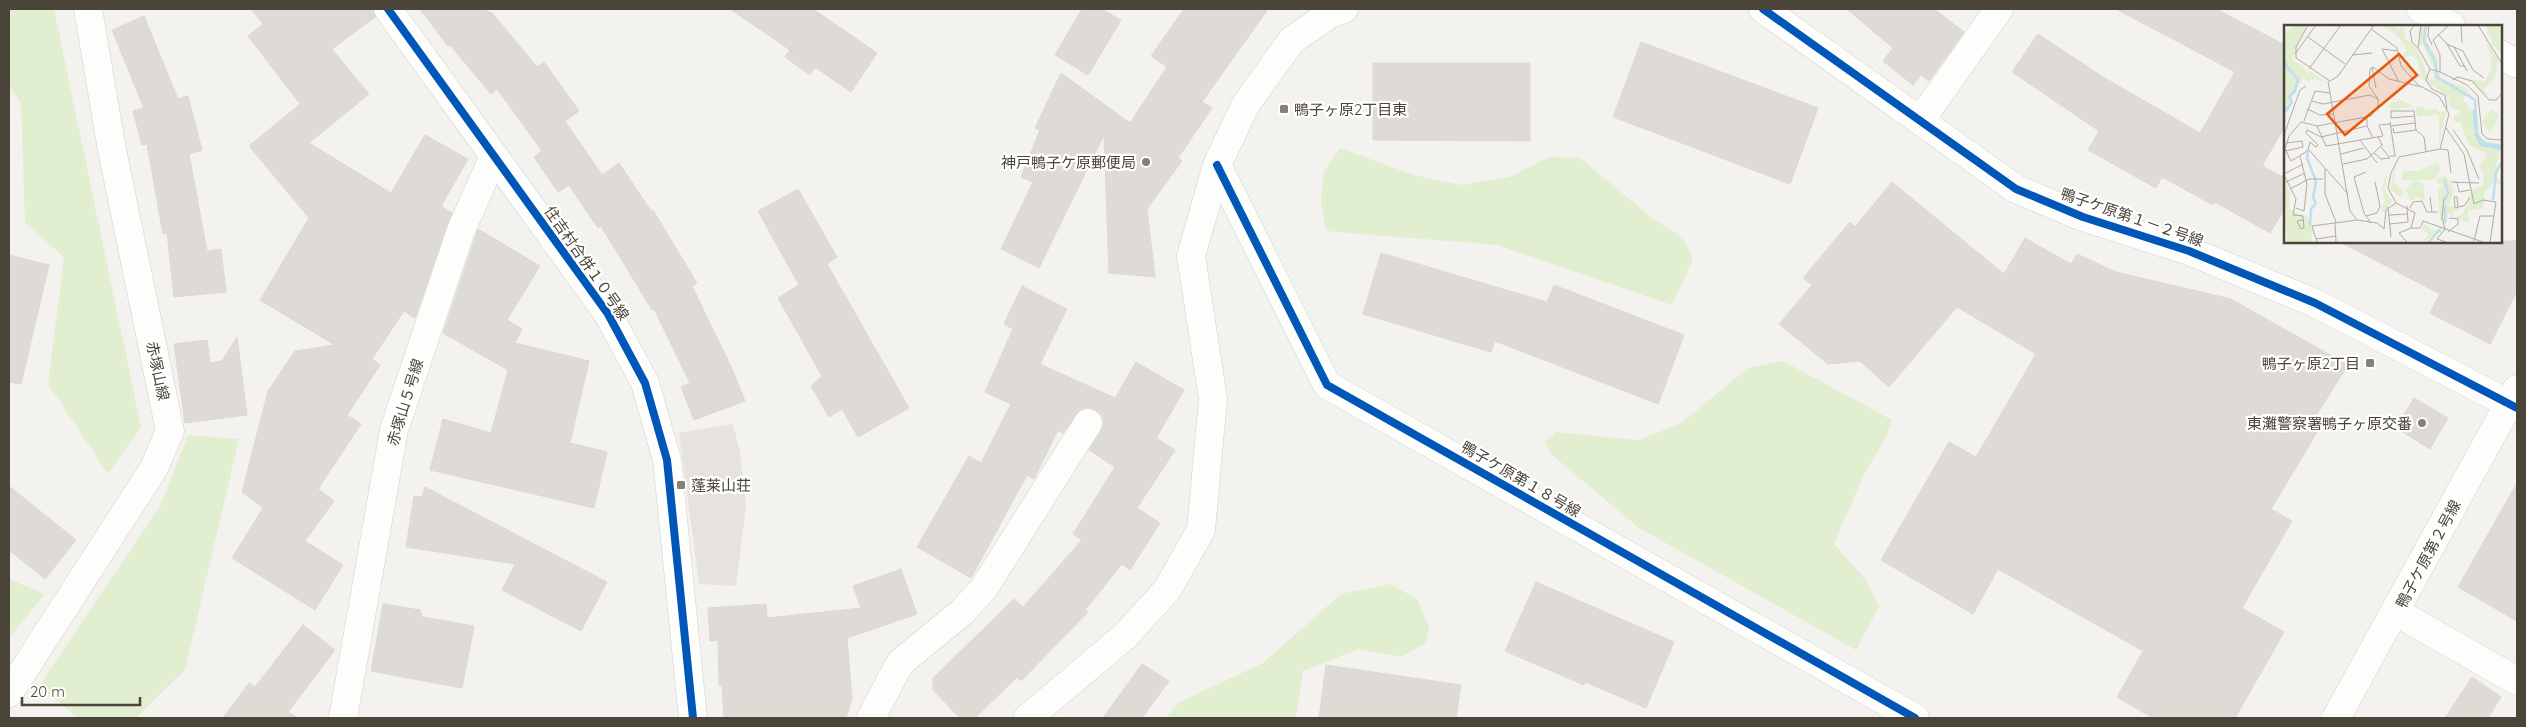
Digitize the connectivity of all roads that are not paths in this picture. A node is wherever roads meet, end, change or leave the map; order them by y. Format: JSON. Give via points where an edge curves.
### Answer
{"nodes":[{"id":1,"x":88,"y":9,"type":"edge"},
{"id":2,"x":388,"y":9,"type":"edge"},
{"id":3,"x":1344,"y":9,"type":"edge"},
{"id":4,"x":1763,"y":9,"type":"edge"},
{"id":5,"x":1999,"y":9,"type":"edge"},
{"id":6,"x":2420,"y":9,"type":"edge"},
{"id":7,"x":2449,"y":25,"type":"edge"},
{"id":8,"x":2501,"y":55,"type":"edge"},
{"id":9,"x":2517,"y":64,"type":"edge"},
{"id":10,"x":1920,"y":121,"type":"junction"},
{"id":11,"x":494,"y":156,"type":"junction"},
{"id":12,"x":1216,"y":165,"type":"junction"},
{"id":13,"x":2514,"y":400,"type":"edge"},
{"id":14,"x":1088,"y":423,"type":"dead end"},
{"id":15,"x":2396,"y":612,"type":"junction"},
{"id":16,"x":2517,"y":681,"type":"edge"},
{"id":17,"x":9,"y":694,"type":"edge"},
{"id":18,"x":343,"y":718,"type":"edge"},
{"id":19,"x":693,"y":718,"type":"edge"},
{"id":20,"x":871,"y":718,"type":"edge"},
{"id":21,"x":1028,"y":718,"type":"edge"},
{"id":22,"x":1915,"y":718,"type":"edge"},
{"id":23,"x":2336,"y":718,"type":"edge"}],
"edges":[{"from":1,"to":17,"type":"street","name":"赤塚山線","via":[[112,150],[170,431],[154,468]]},
{"from":2,"to":11,"type":"street","name":"住吉村合併１０号線"},
{"from":3,"to":12,"type":"street","via":[[1330,14],[1292,40],[1246,104]]},
{"from":4,"to":10,"type":"street","name":"鴨子ケ原第１－２号線"},
{"from":5,"to":10,"type":"street"},
{"from":6,"to":7,"type":"street"},
{"from":8,"to":9,"type":"street"},
{"from":10,"to":13,"type":"street","name":"鴨子ケ原第１－２号線","via":[[2016,189],[2083,217],[2190,251],[2315,303]]},
{"from":11,"to":18,"type":"street","name":"赤塚山５号線","via":[[462,230],[394,430]]},
{"from":11,"to":19,"type":"street","name":"住吉村合併１０号線","via":[[608,314],[645,383],[667,460]]},
{"from":12,"to":21,"type":"street","via":[[1190,256],[1213,399],[1201,530],[1167,590],[1131,629]]},
{"from":12,"to":22,"type":"street","name":"鴨子ケ原第１８号線","via":[[1327,385]]},
{"from":13,"to":15,"type":"street","name":"鴨子ケ原第２号線"},
{"from":14,"to":20,"type":"street","via":[[984,588],[962,612],[900,663]]},
{"from":15,"to":16,"type":"street"},
{"from":15,"to":23,"type":"street","name":"鴨子ケ原第２号線"}]}
